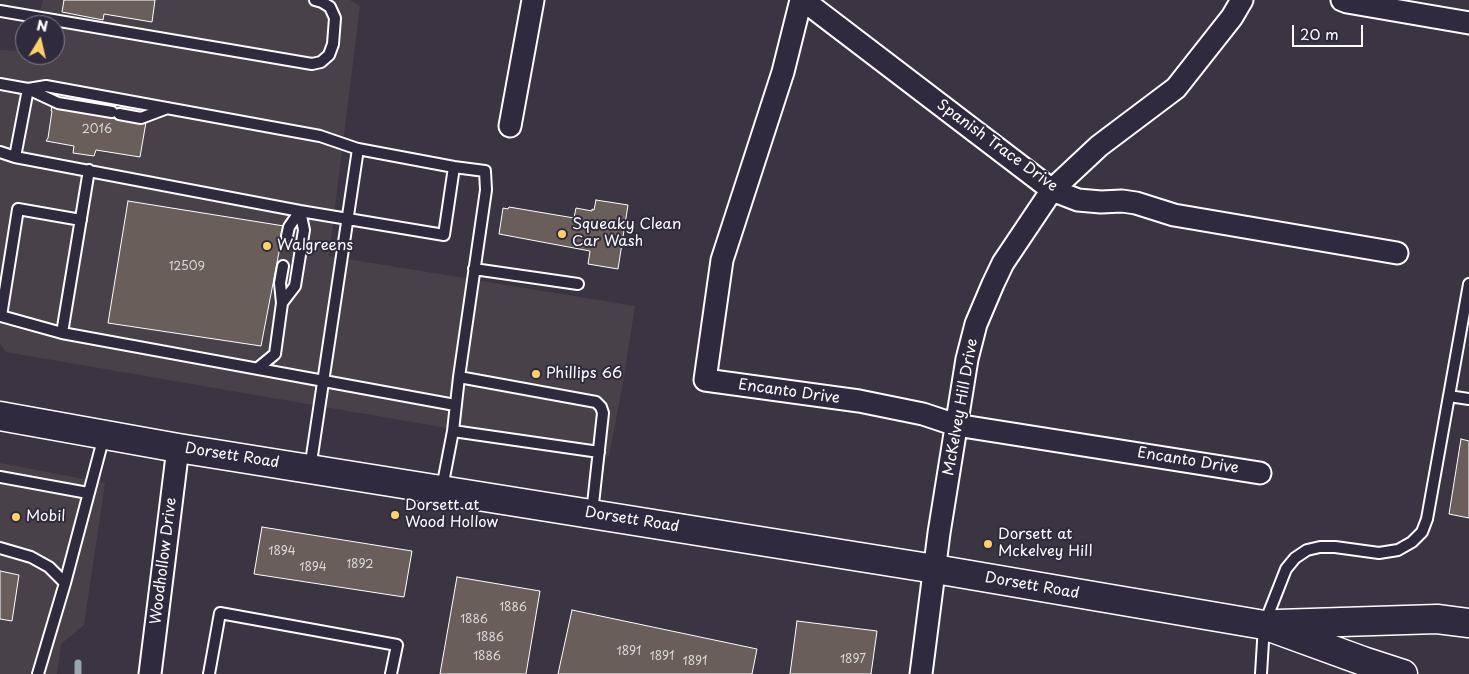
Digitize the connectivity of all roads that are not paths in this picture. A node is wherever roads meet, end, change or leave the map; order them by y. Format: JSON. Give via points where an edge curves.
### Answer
{"nodes":[{"id":1,"x":315,"y":0,"type":"edge"},
{"id":2,"x":533,"y":0,"type":"edge"},
{"id":3,"x":802,"y":0,"type":"edge"},
{"id":4,"x":1242,"y":0,"type":"edge"},
{"id":5,"x":1342,"y":0,"type":"edge"},
{"id":6,"x":0,"y":11,"type":"edge"},
{"id":7,"x":1469,"y":23,"type":"edge"},
{"id":8,"x":0,"y":84,"type":"edge"},
{"id":9,"x":28,"y":89,"type":"junction"},
{"id":10,"x":166,"y":108,"type":"junction"},
{"id":11,"x":510,"y":126,"type":"dead end"},
{"id":12,"x":358,"y":149,"type":"junction"},
{"id":13,"x":0,"y":152,"type":"edge"},
{"id":14,"x":15,"y":157,"type":"junction"},
{"id":15,"x":454,"y":167,"type":"junction"},
{"id":16,"x":89,"y":170,"type":"junction"},
{"id":17,"x":1052,"y":190,"type":"junction"},
{"id":18,"x":300,"y":211,"type":"junction"},
{"id":19,"x":348,"y":219,"type":"junction"},
{"id":20,"x":81,"y":220,"type":"junction"},
{"id":21,"x":287,"y":236,"type":"dead end"},
{"id":22,"x":1397,"y":253,"type":"dead end"},
{"id":23,"x":283,"y":266,"type":"dead end"},
{"id":24,"x":474,"y":269,"type":"junction"},
{"id":25,"x":578,"y":284,"type":"dead end"},
{"id":26,"x":1469,"y":284,"type":"edge"},
{"id":27,"x":282,"y":302,"type":"junction"},
{"id":28,"x":62,"y":333,"type":"junction"},
{"id":29,"x":258,"y":368,"type":"junction"},
{"id":30,"x":459,"y":377,"type":"junction"},
{"id":31,"x":322,"y":382,"type":"junction"},
{"id":32,"x":1449,"y":396,"type":"junction"},
{"id":33,"x":1469,"y":399,"type":"edge"},
{"id":34,"x":0,"y":402,"type":"edge"},
{"id":35,"x":455,"y":405,"type":"junction"},
{"id":36,"x":0,"y":416,"type":"edge"},
{"id":37,"x":38,"y":423,"type":"junction"},
{"id":38,"x":956,"y":425,"type":"junction"},
{"id":39,"x":453,"y":432,"type":"junction"},
{"id":40,"x":104,"y":435,"type":"junction"},
{"id":41,"x":178,"y":448,"type":"junction"},
{"id":42,"x":599,"y":452,"type":"junction"},
{"id":43,"x":310,"y":468,"type":"junction"},
{"id":44,"x":1260,"y":472,"type":"dead end"},
{"id":45,"x":0,"y":477,"type":"edge"},
{"id":46,"x":442,"y":490,"type":"junction"},
{"id":47,"x":88,"y":493,"type":"junction"},
{"id":48,"x":592,"y":514,"type":"junction"},
{"id":49,"x":0,"y":548,"type":"edge"},
{"id":50,"x":935,"y":569,"type":"junction"},
{"id":51,"x":64,"y":582,"type":"junction"},
{"id":52,"x":1469,"y":623,"type":"edge"},
{"id":53,"x":1264,"y":625,"type":"junction"},
{"id":54,"x":38,"y":674,"type":"edge"},
{"id":55,"x":150,"y":674,"type":"edge"},
{"id":56,"x":208,"y":674,"type":"edge"},
{"id":57,"x":391,"y":674,"type":"edge"},
{"id":58,"x":921,"y":674,"type":"edge"},
{"id":59,"x":1261,"y":674,"type":"edge"},
{"id":60,"x":1403,"y":674,"type":"edge"}],
"edges":[{"from":1,"to":6,"type":"lane","via":[[330,7],[335,18],[329,55],[312,64]]},
{"from":2,"to":11,"type":"street"},
{"from":3,"to":17,"type":"street","name":"Spanish Trace Drive"},
{"from":3,"to":38,"type":"street","name":"Encanto Drive","via":[[783,72],[722,260],[705,380],[859,401],[924,414]]},
{"from":4,"to":17,"type":"street","name":"McKelvey Hill Drive","via":[[1176,88],[1099,146]]},
{"from":5,"to":7,"type":"street"},
{"from":8,"to":9,"type":"lane"},
{"from":9,"to":10,"type":"lane","via":[[46,86]]},
{"from":9,"to":10,"type":"lane","via":[[58,102],[141,118]]},
{"from":9,"to":14,"type":"lane"},
{"from":10,"to":12,"type":"lane","via":[[320,136]]},
{"from":12,"to":15,"type":"lane"},
{"from":12,"to":19,"type":"lane"},
{"from":13,"to":14,"type":"lane"},
{"from":14,"to":16,"type":"lane"},
{"from":15,"to":19,"type":"lane","via":[[444,235]]},
{"from":15,"to":24,"type":"lane","via":[[485,171],[486,190]]},
{"from":16,"to":18,"type":"lane"},
{"from":16,"to":20,"type":"lane"},
{"from":17,"to":22,"type":"street","name":"Spanish Trace Drive","via":[[1078,200],[1136,203],[1174,215]]},
{"from":17,"to":38,"type":"street","name":"McKelvey Hill Drive","via":[[1004,263],[976,324]]},
{"from":18,"to":19,"type":"lane"},
{"from":18,"to":21,"type":"lane"},
{"from":18,"to":27,"type":"lane","via":[[304,230],[295,286]]},
{"from":19,"to":31,"type":"lane"},
{"from":20,"to":28,"type":"lane"},
{"from":20,"to":28,"type":"lane","via":[[18,209],[1,316]]},
{"from":23,"to":27,"type":"lane","via":[[280,283]]},
{"from":24,"to":25,"type":"lane"},
{"from":24,"to":30,"type":"lane"},
{"from":26,"to":32,"type":"lane"},
{"from":27,"to":29,"type":"lane","via":[[275,354]]},
{"from":28,"to":29,"type":"lane"},
{"from":29,"to":31,"type":"lane"},
{"from":30,"to":35,"type":"lane"},
{"from":30,"to":42,"type":"lane","via":[[596,402],[603,413]]},
{"from":31,"to":35,"type":"lane"},
{"from":31,"to":43,"type":"lane"},
{"from":32,"to":33,"type":"lane"},
{"from":32,"to":53,"type":"lane","via":[[1422,532],[1398,550],[1379,553],[1335,547],[1307,550],[1294,558],[1286,569]]},
{"from":34,"to":37,"type":"main road"},
{"from":35,"to":39,"type":"lane"},
{"from":36,"to":37,"type":"main road","name":"Dorsett Road"},
{"from":37,"to":40,"type":"main road","name":"Dorsett Road"},
{"from":38,"to":44,"type":"street","name":"Encanto Drive"},
{"from":38,"to":50,"type":"street","name":"McKelvey Hill Drive"},
{"from":39,"to":42,"type":"lane"},
{"from":39,"to":46,"type":"lane"},
{"from":40,"to":41,"type":"main road","name":"Dorsett Road"},
{"from":40,"to":47,"type":"lane"},
{"from":41,"to":43,"type":"main road","name":"Dorsett Road"},
{"from":41,"to":55,"type":"street","name":"Woodhollow Drive"},
{"from":42,"to":48,"type":"lane"},
{"from":43,"to":46,"type":"main road","name":"Dorsett Road"},
{"from":45,"to":47,"type":"lane"},
{"from":46,"to":48,"type":"main road","name":"Dorsett Road"},
{"from":47,"to":51,"type":"lane"},
{"from":48,"to":50,"type":"main road","name":"Dorsett Road"},
{"from":49,"to":51,"type":"lane","via":[[31,557],[49,567]]},
{"from":50,"to":53,"type":"main road","name":"Dorsett Road"},
{"from":50,"to":58,"type":"street","name":"McKelvey Hill Drive"},
{"from":51,"to":54,"type":"lane"},
{"from":52,"to":53,"type":"main road","name":"Dorsett Road","via":[[1437,619]]},
{"from":53,"to":59,"type":"lane"},
{"from":53,"to":60,"type":"main road","name":"Dorsett Road"},
{"from":56,"to":57,"type":"lane","via":[[220,613],[398,645]]}]}
